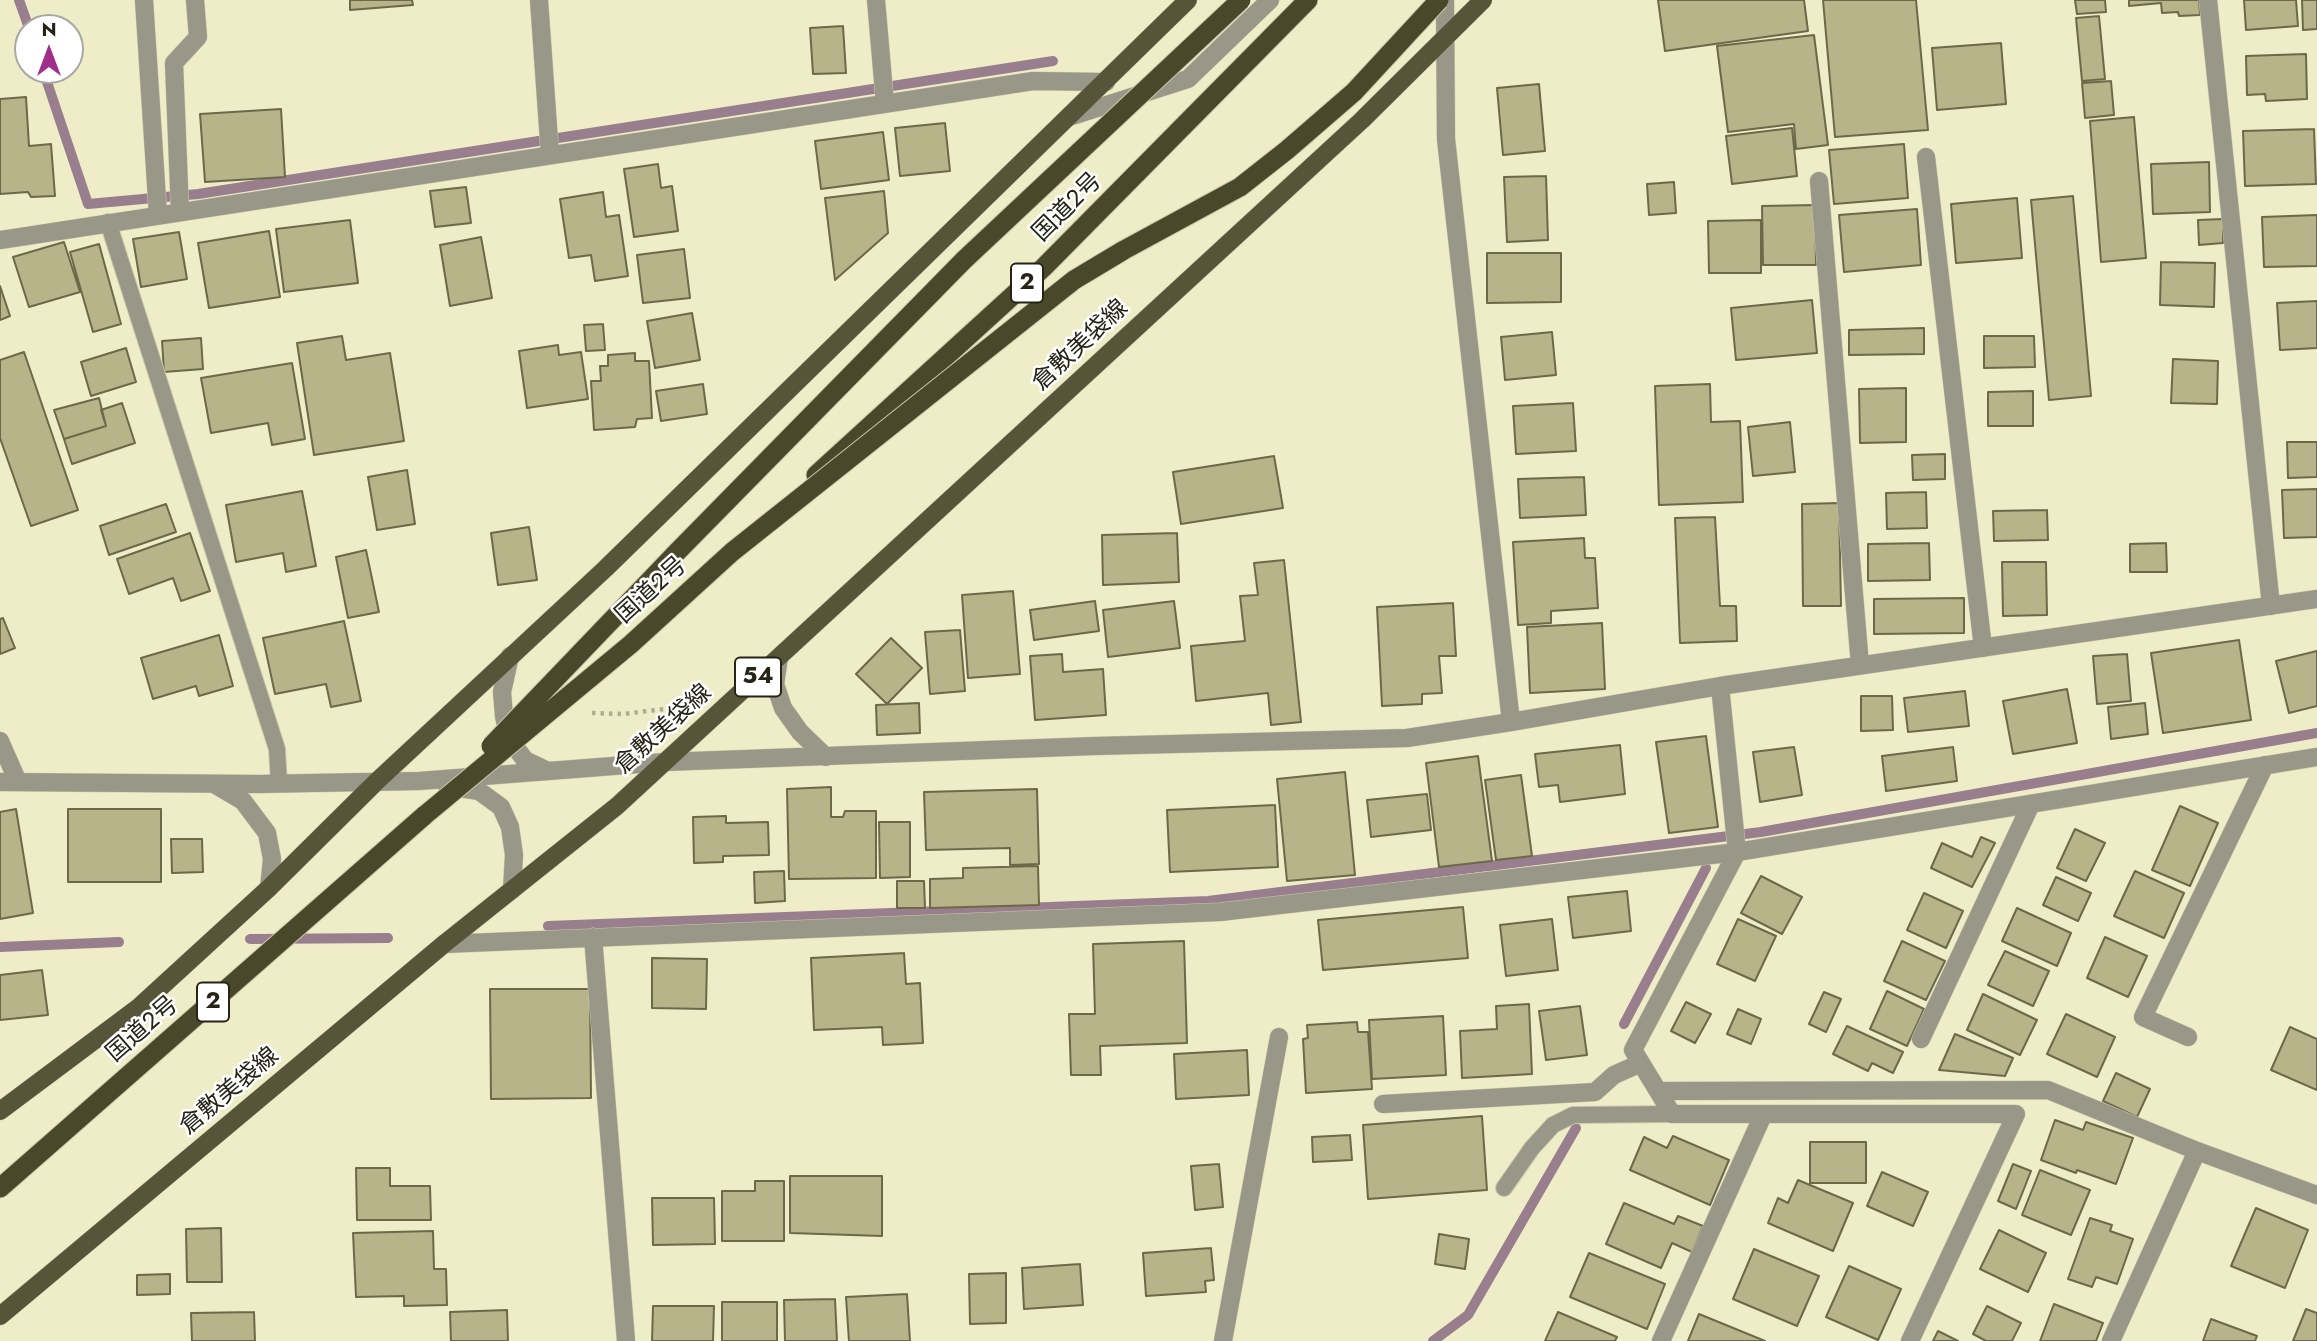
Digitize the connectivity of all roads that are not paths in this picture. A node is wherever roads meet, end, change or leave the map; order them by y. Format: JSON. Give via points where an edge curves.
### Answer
{"nodes":[{"id":1,"x":144,"y":0,"type":"edge"},
{"id":2,"x":195,"y":0,"type":"edge"},
{"id":3,"x":539,"y":0,"type":"edge"},
{"id":4,"x":876,"y":0,"type":"edge"},
{"id":5,"x":1188,"y":0,"type":"edge"},
{"id":6,"x":1241,"y":0,"type":"edge"},
{"id":7,"x":1270,"y":0,"type":"edge"},
{"id":8,"x":1308,"y":0,"type":"edge"},
{"id":9,"x":1439,"y":0,"type":"edge"},
{"id":10,"x":1445,"y":0,"type":"edge"},
{"id":11,"x":1483,"y":0,"type":"edge"},
{"id":12,"x":2208,"y":0,"type":"edge"},
{"id":13,"x":1445,"y":38,"type":"junction"},
{"id":14,"x":1106,"y":82,"type":"junction"},
{"id":15,"x":884,"y":93,"type":"junction"},
{"id":16,"x":1069,"y":117,"type":"junction"},
{"id":17,"x":549,"y":144,"type":"junction"},
{"id":18,"x":1926,"y":157,"type":"dead end"},
{"id":19,"x":1819,"y":181,"type":"dead end"},
{"id":20,"x":179,"y":201,"type":"junction"},
{"id":21,"x":158,"y":204,"type":"junction"},
{"id":22,"x":108,"y":222,"type":"junction"},
{"id":23,"x":0,"y":240,"type":"edge"},
{"id":24,"x":732,"y":552,"type":"junction"},
{"id":25,"x":2317,"y":599,"type":"edge"},
{"id":26,"x":2271,"y":606,"type":"junction"},
{"id":27,"x":1983,"y":648,"type":"junction"},
{"id":28,"x":510,"y":656,"type":"junction"},
{"id":29,"x":779,"y":658,"type":"junction"},
{"id":30,"x":1860,"y":665,"type":"junction"},
{"id":31,"x":1720,"y":686,"type":"junction"},
{"id":32,"x":1511,"y":722,"type":"junction"},
{"id":33,"x":0,"y":741,"type":"edge"},
{"id":34,"x":825,"y":757,"type":"junction"},
{"id":35,"x":2317,"y":757,"type":"edge"},
{"id":36,"x":665,"y":762,"type":"junction"},
{"id":37,"x":2265,"y":765,"type":"junction"},
{"id":38,"x":548,"y":771,"type":"junction"},
{"id":39,"x":419,"y":781,"type":"junction"},
{"id":40,"x":9,"y":782,"type":"edge"},
{"id":41,"x":211,"y":782,"type":"junction"},
{"id":42,"x":376,"y":782,"type":"junction"},
{"id":43,"x":279,"y":783,"type":"junction"},
{"id":44,"x":2031,"y":804,"type":"junction"},
{"id":45,"x":425,"y":815,"type":"junction"},
{"id":46,"x":1736,"y":842,"type":"junction"},
{"id":47,"x":269,"y":888,"type":"junction"},
{"id":48,"x":512,"y":890,"type":"junction"},
{"id":49,"x":593,"y":937,"type":"junction"},
{"id":50,"x":444,"y":944,"type":"junction"},
{"id":51,"x":1279,"y":1037,"type":"dead end"},
{"id":52,"x":2188,"y":1037,"type":"dead end"},
{"id":53,"x":1921,"y":1039,"type":"dead end"},
{"id":54,"x":1641,"y":1063,"type":"junction"},
{"id":55,"x":1658,"y":1091,"type":"junction"},
{"id":56,"x":1595,"y":1092,"type":"junction"},
{"id":57,"x":1383,"y":1104,"type":"dead end"},
{"id":58,"x":0,"y":1111,"type":"edge"},
{"id":59,"x":1672,"y":1114,"type":"junction"},
{"id":60,"x":1584,"y":1115,"type":"junction"},
{"id":61,"x":1763,"y":1115,"type":"junction"},
{"id":62,"x":2197,"y":1151,"type":"junction"},
{"id":63,"x":0,"y":1188,"type":"edge"},
{"id":64,"x":1504,"y":1188,"type":"dead end"},
{"id":65,"x":2317,"y":1195,"type":"edge"},
{"id":66,"x":0,"y":1316,"type":"edge"},
{"id":67,"x":626,"y":1341,"type":"edge"},
{"id":68,"x":1223,"y":1341,"type":"edge"},
{"id":69,"x":1661,"y":1341,"type":"edge"},
{"id":70,"x":1910,"y":1341,"type":"edge"},
{"id":71,"x":2111,"y":1341,"type":"edge"}],
"edges":[{"from":1,"to":21,"type":"street"},
{"from":2,"to":20,"type":"street","via":[[198,37],[174,63]]},
{"from":3,"to":17,"type":"street"},
{"from":4,"to":15,"type":"street"},
{"from":5,"to":14,"type":"main road"},
{"from":6,"to":45,"type":"highway","bridge":true,"via":[[964,260]]},
{"from":7,"to":16,"type":"street","via":[[1188,79]]},
{"from":8,"to":24,"type":"highway","name":"国道2号","number":"2","bridge":true,"via":[[1043,268]]},
{"from":9,"to":24,"type":"highway","bridge":true,"via":[[1354,92],[1240,187],[1074,280]]},
{"from":10,"to":13,"type":"street"},
{"from":11,"to":13,"type":"main road","name":"倉敷美袋線","number":"54"},
{"from":12,"to":26,"type":"street"},
{"from":13,"to":29,"type":"main road","name":"倉敷美袋線","number":"54","via":[[1352,130]]},
{"from":13,"to":32,"type":"street","via":[[1446,139]]},
{"from":14,"to":15,"type":"street","via":[[1033,81]]},
{"from":14,"to":16,"type":"main road"},
{"from":15,"to":17,"type":"street"},
{"from":16,"to":28,"type":"main road"},
{"from":17,"to":20,"type":"street"},
{"from":18,"to":27,"type":"street"},
{"from":19,"to":30,"type":"street"},
{"from":20,"to":21,"type":"street"},
{"from":21,"to":22,"type":"street"},
{"from":22,"to":23,"type":"street"},
{"from":22,"to":43,"type":"lane","via":[[277,749]]},
{"from":24,"to":45,"type":"highway","name":"国道2号","number":"2","bridge":true,"via":[[631,644]]},
{"from":25,"to":26,"type":"street"},
{"from":26,"to":27,"type":"street"},
{"from":27,"to":30,"type":"street"},
{"from":28,"to":38,"type":"street","via":[[502,692],[509,739],[525,760]]},
{"from":28,"to":42,"type":"main road"},
{"from":29,"to":34,"type":"street","via":[[775,684],[783,708]]},
{"from":29,"to":36,"type":"main road","name":"倉敷美袋線","number":"54"},
{"from":30,"to":31,"type":"street"},
{"from":31,"to":32,"type":"street"},
{"from":31,"to":46,"type":"street"},
{"from":32,"to":34,"type":"street","via":[[1408,738]]},
{"from":33,"to":40,"type":"street"},
{"from":34,"to":36,"type":"street"},
{"from":35,"to":37,"type":"street"},
{"from":36,"to":38,"type":"street"},
{"from":36,"to":48,"type":"main road","name":"倉敷美袋線","number":"54"},
{"from":37,"to":44,"type":"street"},
{"from":37,"to":52,"type":"street","via":[[2143,1017]]},
{"from":38,"to":39,"type":"street"},
{"from":39,"to":42,"type":"street"},
{"from":39,"to":48,"type":"street","via":[[479,791],[501,807],[514,855]]},
{"from":40,"to":41,"type":"street"},
{"from":41,"to":43,"type":"street"},
{"from":41,"to":47,"type":"street","via":[[243,801],[267,834],[272,859]]},
{"from":42,"to":43,"type":"street"},
{"from":42,"to":47,"type":"main road"},
{"from":44,"to":46,"type":"street"},
{"from":44,"to":53,"type":"street"},
{"from":45,"to":63,"type":"highway","name":"国道2号","number":"2"},
{"from":46,"to":49,"type":"street","via":[[1220,912]]},
{"from":46,"to":54,"type":"street","via":[[1633,1051]]},
{"from":47,"to":58,"type":"main road","via":[[139,1007]]},
{"from":48,"to":50,"type":"main road","name":"倉敷美袋線","number":"54"},
{"from":49,"to":50,"type":"street"},
{"from":49,"to":67,"type":"street"},
{"from":50,"to":66,"type":"main road","name":"倉敷美袋線","number":"54"},
{"from":51,"to":68,"type":"street"},
{"from":54,"to":55,"type":"street"},
{"from":54,"to":56,"type":"street","via":[[1614,1075]]},
{"from":55,"to":59,"type":"street"},
{"from":55,"to":62,"type":"street","via":[[2048,1090]]},
{"from":56,"to":57,"type":"street"},
{"from":56,"to":60,"type":"lane"},
{"from":59,"to":60,"type":"lane"},
{"from":59,"to":61,"type":"street"},
{"from":60,"to":64,"type":"lane","via":[[1553,1125]]},
{"from":61,"to":69,"type":"street"},
{"from":61,"to":70,"type":"street","via":[[2016,1114]]},
{"from":62,"to":65,"type":"street"},
{"from":62,"to":71,"type":"street"}]}
